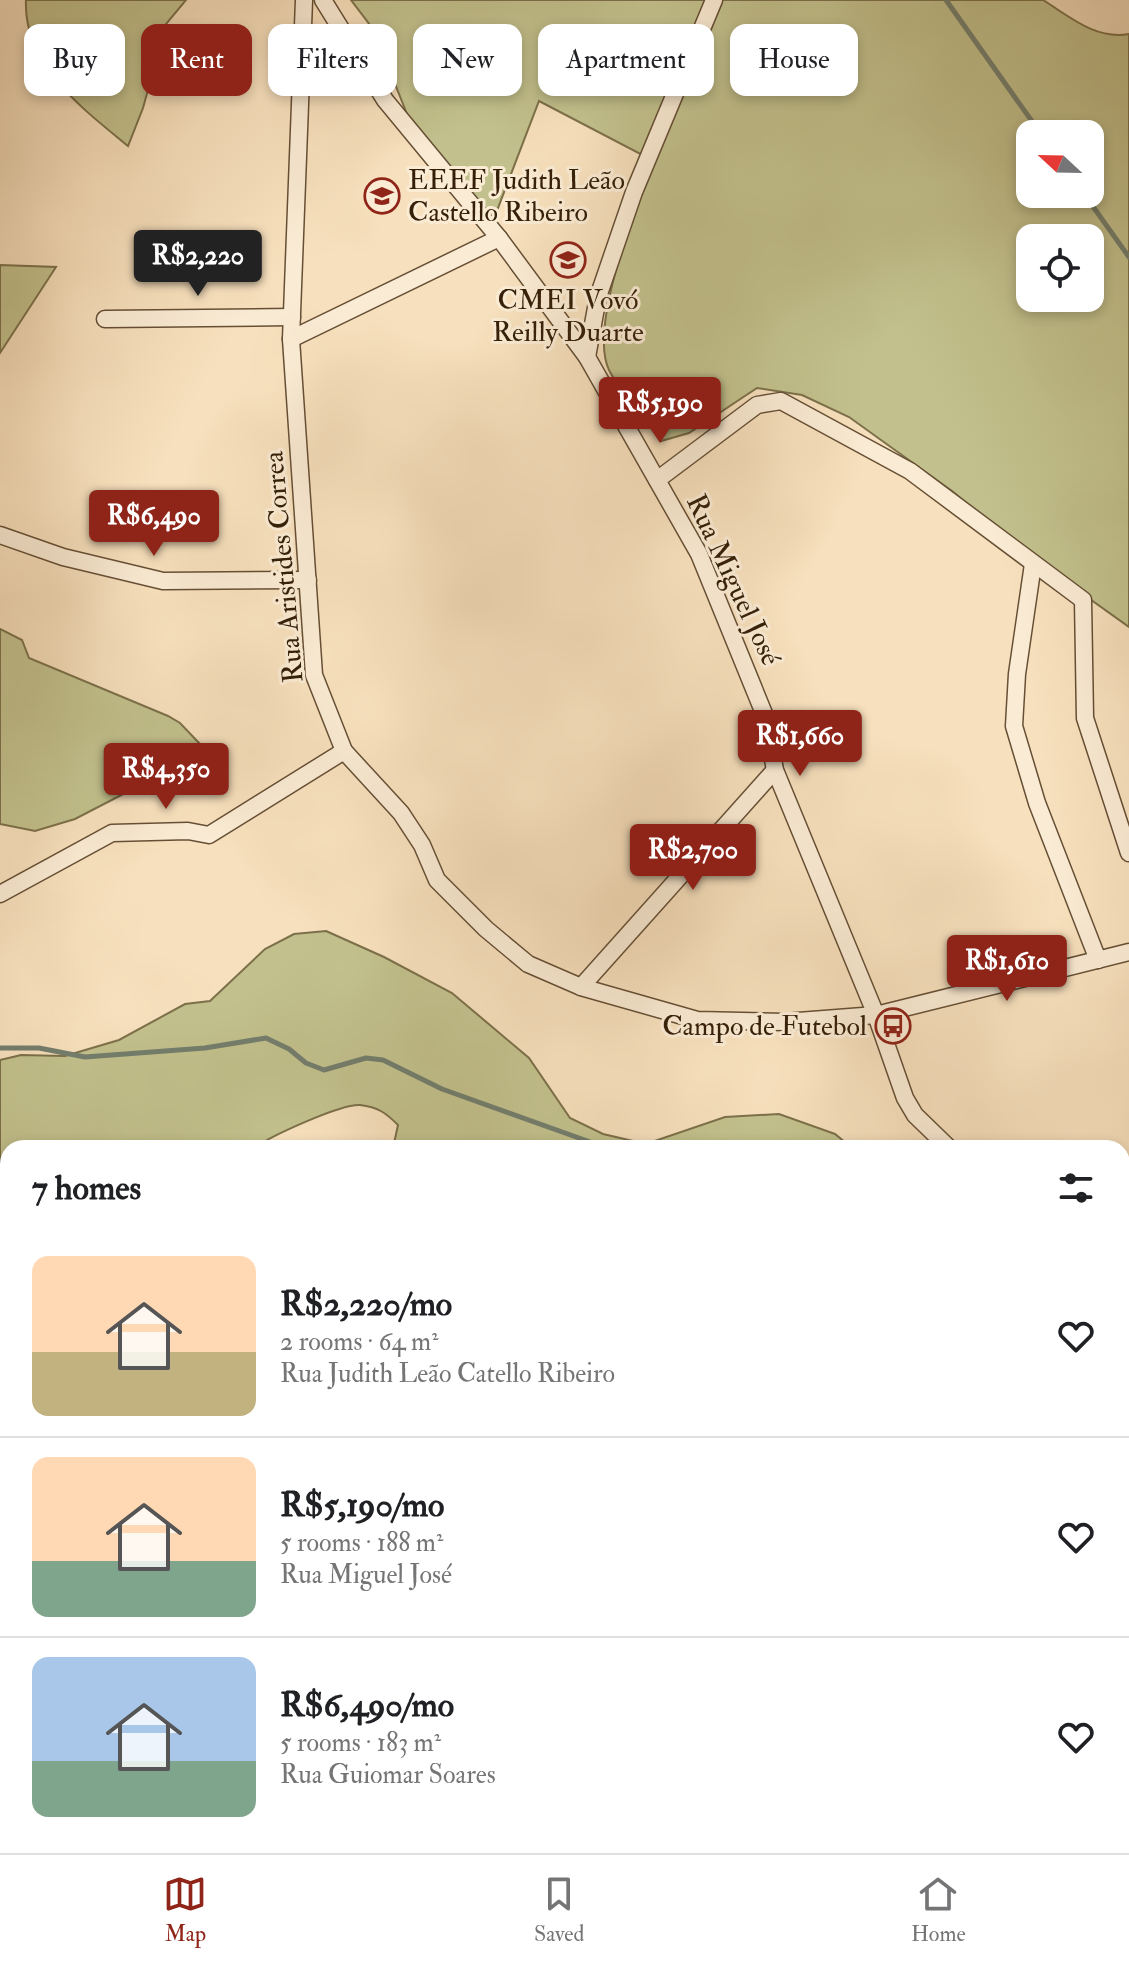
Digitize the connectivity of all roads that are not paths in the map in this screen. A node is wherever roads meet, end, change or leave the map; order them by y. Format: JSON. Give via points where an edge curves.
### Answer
{"nodes":[{"id":1,"x":304,"y":0,"type":"edge"},
{"id":2,"x":323,"y":0,"type":"edge"},
{"id":3,"x":714,"y":0,"type":"edge"},
{"id":4,"x":499,"y":238,"type":"junction"},
{"id":5,"x":292,"y":317,"type":"junction"},
{"id":6,"x":105,"y":319,"type":"dead end"},
{"id":7,"x":291,"y":339,"type":"junction"},
{"id":8,"x":587,"y":357,"type":"junction"},
{"id":9,"x":657,"y":480,"type":"junction"},
{"id":10,"x":0,"y":535,"type":"edge"},
{"id":11,"x":1033,"y":564,"type":"junction"},
{"id":12,"x":308,"y":580,"type":"junction"},
{"id":13,"x":344,"y":751,"type":"junction"},
{"id":14,"x":775,"y":770,"type":"junction"},
{"id":15,"x":1129,"y":853,"type":"edge"},
{"id":16,"x":0,"y":894,"type":"edge"},
{"id":17,"x":1129,"y":952,"type":"edge"},
{"id":18,"x":1098,"y":960,"type":"junction"},
{"id":19,"x":581,"y":987,"type":"junction"},
{"id":20,"x":876,"y":1015,"type":"junction"},
{"id":21,"x":941,"y":1140,"type":"edge"}],
"edges":[{"from":1,"to":5,"type":"street","name":"Rua Aristides Correa"},
{"from":2,"to":4,"type":"street","name":"Rua Miguel José","via":[[385,100]]},
{"from":3,"to":8,"type":"street","via":[[634,192],[598,297]]},
{"from":4,"to":7,"type":"street"},
{"from":4,"to":8,"type":"street","name":"Rua Miguel José"},
{"from":5,"to":6,"type":"street"},
{"from":5,"to":7,"type":"street","name":"Rua Aristides Correa"},
{"from":7,"to":12,"type":"street","name":"Rua Aristides Correa"},
{"from":8,"to":9,"type":"street","name":"Rua Miguel José"},
{"from":9,"to":11,"type":"street","via":[[757,405],[781,401],[910,471]]},
{"from":9,"to":14,"type":"street","name":"Rua Miguel José","via":[[699,554],[765,716]]},
{"from":10,"to":12,"type":"street","via":[[63,557],[163,581]]},
{"from":11,"to":15,"type":"street","via":[[1083,600],[1085,718]]},
{"from":11,"to":18,"type":"street","via":[[1014,726],[1037,803]]},
{"from":12,"to":13,"type":"street","name":"Rua Aristides Correa","via":[[314,675]]},
{"from":13,"to":16,"type":"street","via":[[209,835],[112,833]]},
{"from":13,"to":19,"type":"street","name":"Rua Aristides Correa","via":[[401,813],[437,880],[528,964]]},
{"from":14,"to":19,"type":"street"},
{"from":14,"to":20,"type":"street","name":"Rua Miguel José"},
{"from":17,"to":18,"type":"street","name":"Rua Aristides Correa"},
{"from":18,"to":20,"type":"street","name":"Rua Aristides Correa"},
{"from":19,"to":20,"type":"street","name":"Rua Aristides Correa","via":[[697,1020],[785,1022]]},
{"from":20,"to":21,"type":"street","name":"Rua Miguel José","via":[[905,1098]]}]}
